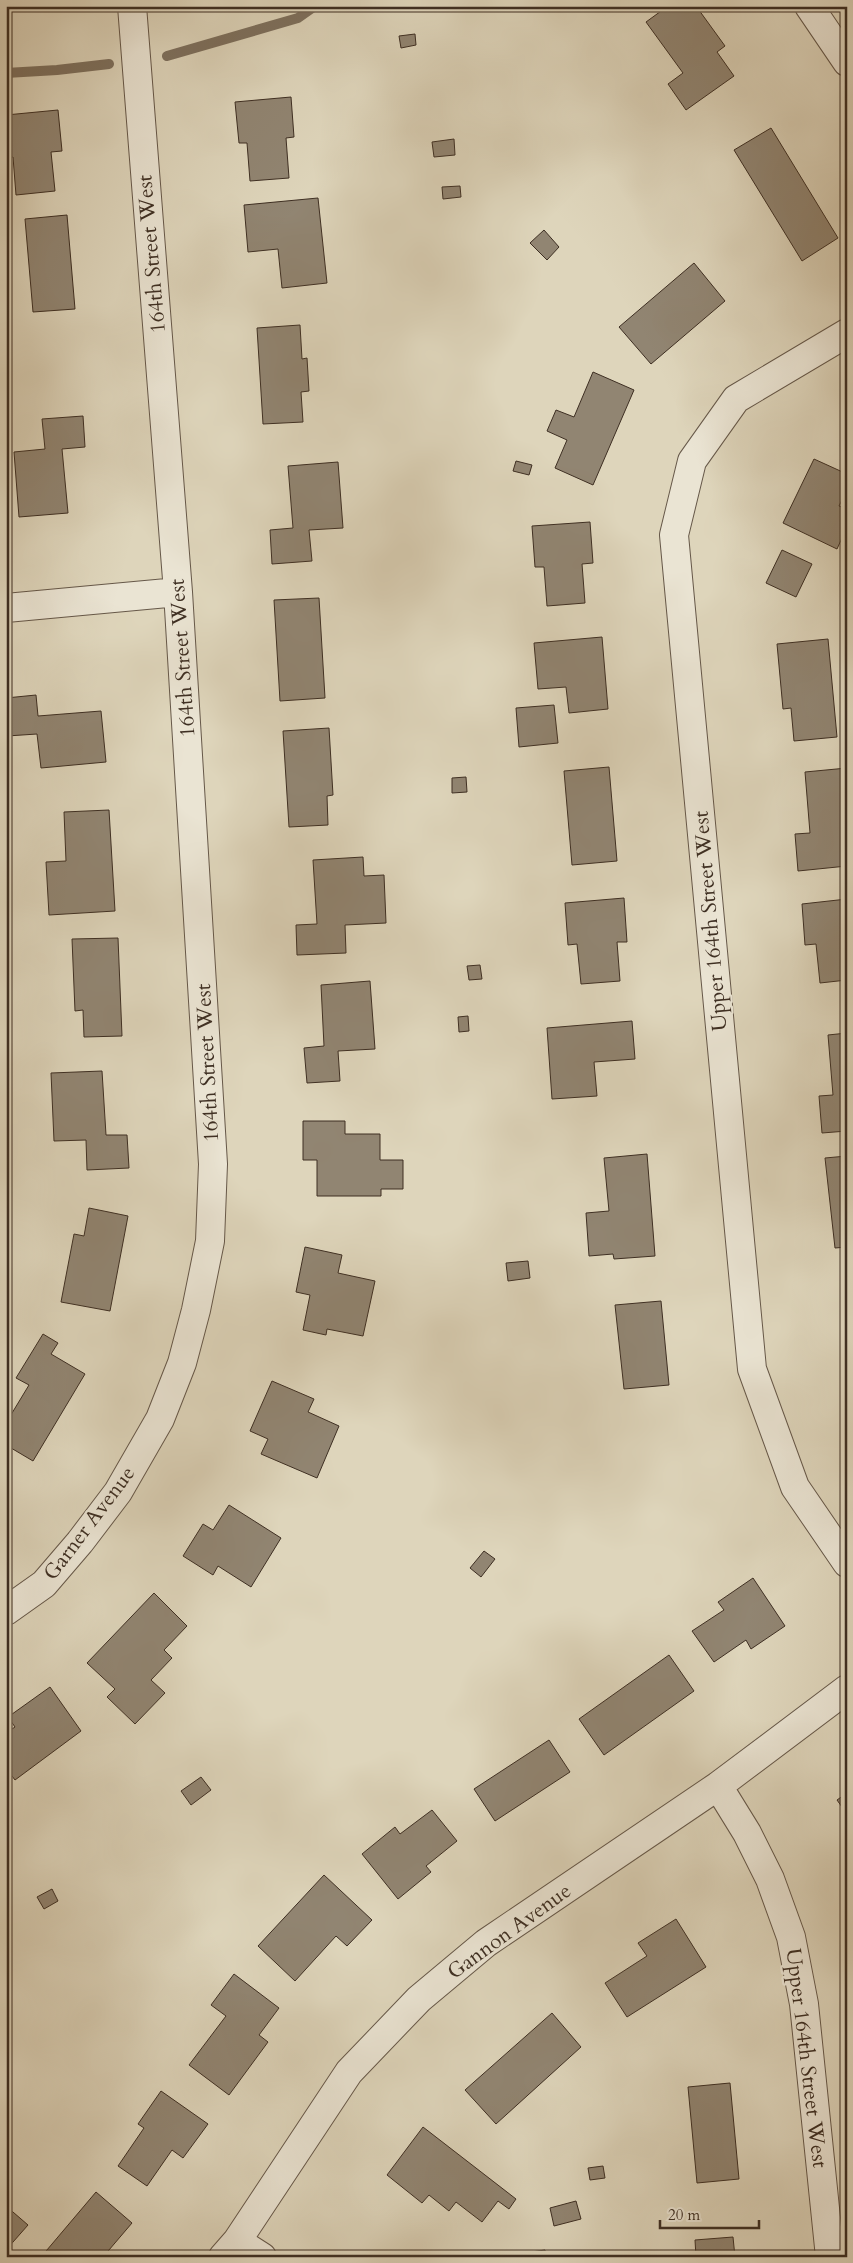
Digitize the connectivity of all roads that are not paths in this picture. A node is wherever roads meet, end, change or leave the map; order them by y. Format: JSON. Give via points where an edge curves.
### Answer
{"nodes":[{"id":1,"x":132,"y":6,"type":"edge"},
{"id":2,"x":808,"y":6,"type":"edge"},
{"id":3,"x":847,"y":62,"type":"edge"},
{"id":4,"x":847,"y":333,"type":"edge"},
{"id":5,"x":178,"y":592,"type":"junction"},
{"id":6,"x":6,"y":608,"type":"edge"},
{"id":7,"x":196,"y":1310,"type":"joint"},
{"id":8,"x":847,"y":1563,"type":"edge"},
{"id":9,"x":6,"y":1611,"type":"edge"},
{"id":10,"x":847,"y":1689,"type":"edge"},
{"id":11,"x":718,"y":1786,"type":"junction"},
{"id":12,"x":230,"y":2249,"type":"edge"},
{"id":13,"x":262,"y":2257,"type":"edge"},
{"id":14,"x":830,"y":2257,"type":"edge"}],
"edges":[{"from":1,"to":5,"type":"street","name":"164th Street West"},
{"from":2,"to":3,"type":"street"},
{"from":4,"to":8,"type":"street","name":"Upper 164th Street West","via":[[736,399],[692,461],[674,535],[752,1369],[794,1487]]},
{"from":5,"to":6,"type":"street"},
{"from":5,"to":7,"type":"street","name":"164th Street West","via":[[213,1164],[210,1241]]},
{"from":7,"to":9,"type":"street","name":"Garner Avenue","via":[[182,1363],[160,1419],[118,1492],[44,1584]]},
{"from":10,"to":11,"type":"street","name":"Gannon Avenue"},
{"from":11,"to":12,"type":"street","name":"Gannon Avenue","via":[[486,1943],[419,2000],[349,2072]]},
{"from":11,"to":14,"type":"street","name":"Upper 164th Street West","via":[[770,1879],[791,1937],[804,2004]]},
{"from":12,"to":13,"type":"street","name":"Gannon Avenue"}]}
